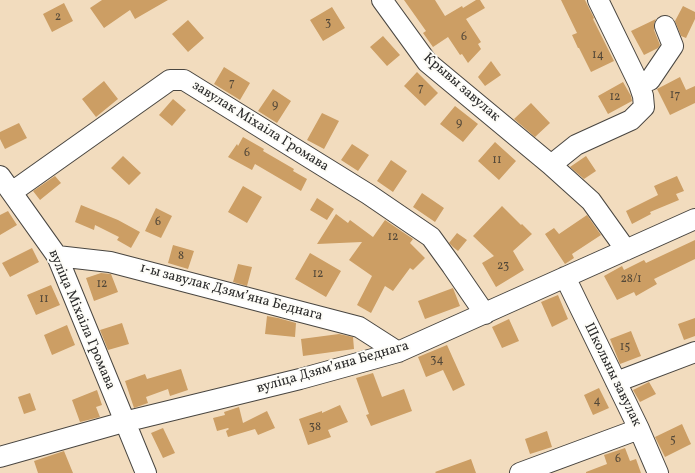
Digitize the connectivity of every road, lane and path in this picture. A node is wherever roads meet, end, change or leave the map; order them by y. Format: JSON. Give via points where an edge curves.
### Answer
{"nodes":[{"id":1,"x":382,"y":0,"type":"edge"},
{"id":2,"x":598,"y":0,"type":"edge"},
{"id":3,"x":665,"y":26,"type":"dead end"},
{"id":4,"x":639,"y":84,"type":"junction"},
{"id":5,"x":551,"y":165,"type":"junction"},
{"id":6,"x":0,"y":176,"type":"edge"},
{"id":7,"x":12,"y":192,"type":"junction"},
{"id":8,"x":695,"y":219,"type":"edge"},
{"id":9,"x":626,"y":250,"type":"junction"},
{"id":10,"x":56,"y":256,"type":"junction"},
{"id":11,"x":565,"y":278,"type":"junction"},
{"id":12,"x":485,"y":314,"type":"junction"},
{"id":13,"x":398,"y":352,"type":"junction"},
{"id":14,"x":695,"y":352,"type":"edge"},
{"id":15,"x":616,"y":382,"type":"junction"},
{"id":16,"x":124,"y":422,"type":"junction"},
{"id":17,"x":639,"y":429,"type":"junction"},
{"id":18,"x":0,"y":457,"type":"edge"},
{"id":19,"x":146,"y":473,"type":"edge"},
{"id":20,"x":520,"y":473,"type":"edge"},
{"id":21,"x":658,"y":473,"type":"edge"}],
"edges":[{"from":1,"to":5,"type":"street","name":"Крывы завулак","via":[[427,62]]},
{"from":2,"to":4,"type":"street"},
{"from":3,"to":4,"type":"street","via":[[673,46],[650,80]]},
{"from":4,"to":5,"type":"street","via":[[644,106],[631,120],[576,145]]},
{"from":5,"to":9,"type":"street","name":"Крывы завулак","via":[[591,201]]},
{"from":6,"to":7,"type":"street","name":"вуліца Міхаіла Громава"},
{"from":7,"to":10,"type":"street","name":"вуліца Міхаіла Громава"},
{"from":7,"to":12,"type":"street","name":"завулак Міхаіла Громава","via":[[170,80],[184,80],[368,194],[431,237]]},
{"from":8,"to":9,"type":"street","name":"вуліца Дзямʼяна Беднага"},
{"from":9,"to":11,"type":"street","name":"вуліца Дзямʼяна Беднага"},
{"from":10,"to":13,"type":"street","name":"1-ы завулак Дзямʼяна Беднага","via":[[110,262],[359,327]]},
{"from":10,"to":16,"type":"street","name":"вуліца Міхаіла Громава"},
{"from":11,"to":12,"type":"street","name":"вуліца Дзямʼяна Беднага"},
{"from":11,"to":15,"type":"street","name":"Школьны завулак"},
{"from":12,"to":13,"type":"street","name":"вуліца Дзямʼяна Беднага"},
{"from":13,"to":16,"type":"street","name":"вуліца Дзямʼяна Беднага"},
{"from":14,"to":15,"type":"street"},
{"from":15,"to":17,"type":"street","name":"Школьны завулак"},
{"from":16,"to":18,"type":"street","name":"вуліца Дзямʼяна Беднага"},
{"from":16,"to":19,"type":"street","name":"вуліца Міхаіла Громава"},
{"from":17,"to":20,"type":"street"},
{"from":17,"to":21,"type":"street","name":"Школьны завулак"}]}
